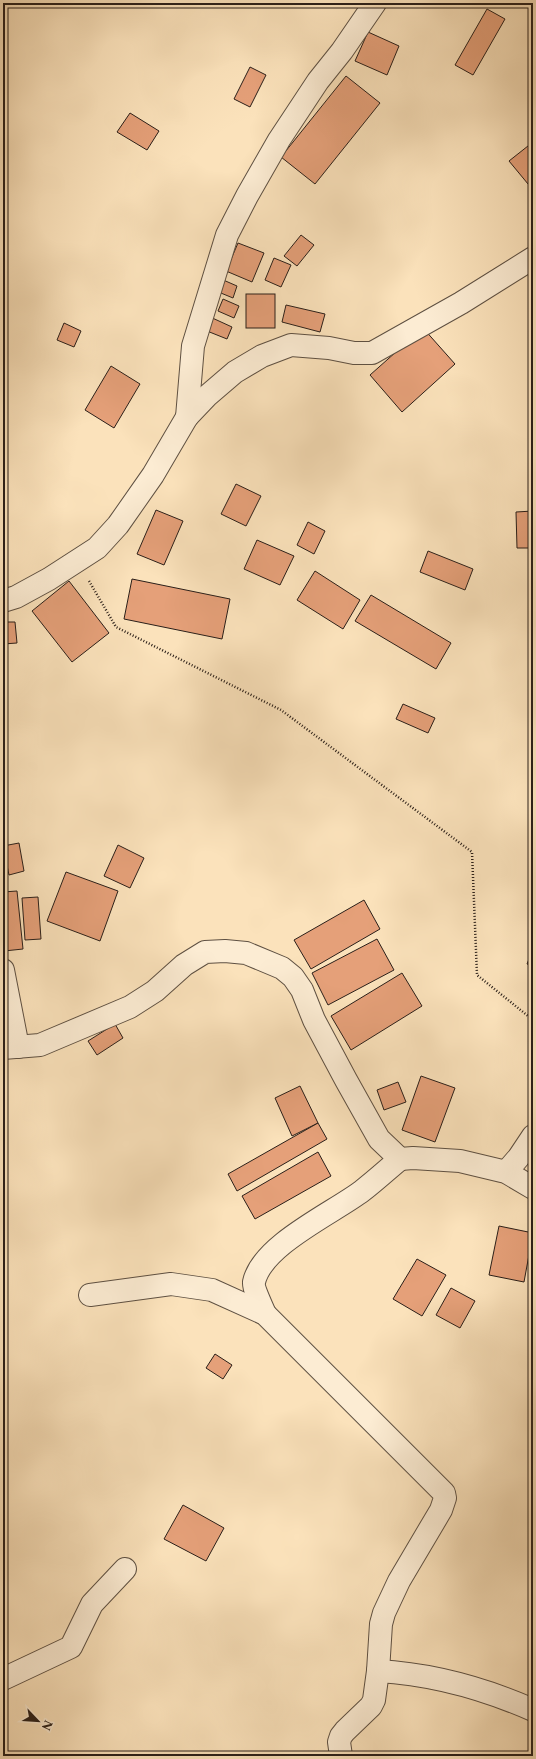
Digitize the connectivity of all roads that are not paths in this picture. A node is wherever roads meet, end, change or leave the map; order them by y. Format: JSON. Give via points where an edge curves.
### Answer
{"nodes":[{"id":1,"x":375,"y":3,"type":"edge"},
{"id":2,"x":533,"y":258,"type":"edge"},
{"id":3,"x":187,"y":417,"type":"junction"},
{"id":4,"x":3,"y":601,"type":"edge"},
{"id":5,"x":3,"y":970,"type":"edge"},
{"id":6,"x":11,"y":1047,"type":"edge"},
{"id":7,"x":533,"y":1136,"type":"edge"},
{"id":8,"x":400,"y":1159,"type":"junction"},
{"id":9,"x":506,"y":1172,"type":"junction"},
{"id":10,"x":533,"y":1188,"type":"edge"},
{"id":11,"x":90,"y":1295,"type":"dead end"},
{"id":12,"x":264,"y":1314,"type":"junction"},
{"id":13,"x":125,"y":1569,"type":"dead end"},
{"id":14,"x":378,"y":1671,"type":"junction"},
{"id":15,"x":3,"y":1679,"type":"edge"},
{"id":16,"x":533,"y":1710,"type":"edge"},
{"id":17,"x":341,"y":1756,"type":"edge"}],
"edges":[{"from":1,"to":3,"type":"street","via":[[279,140],[227,235],[193,346]]},
{"from":2,"to":3,"type":"street","via":[[461,303],[372,353],[291,346],[262,356],[235,372]]},
{"from":3,"to":4,"type":"street","via":[[153,475],[118,525],[97,548],[49,579],[16,597]]},
{"from":5,"to":6,"type":"street"},
{"from":6,"to":8,"type":"street","via":[[40,1045],[130,1007],[205,952],[225,950],[246,953],[282,968],[293,977],[379,1139]]},
{"from":7,"to":9,"type":"street"},
{"from":8,"to":9,"type":"street","via":[[460,1161]]},
{"from":8,"to":12,"type":"street","via":[[362,1191],[309,1225],[269,1256],[257,1272],[254,1284]]},
{"from":9,"to":10,"type":"street"},
{"from":11,"to":12,"type":"street","via":[[171,1284],[212,1290]]},
{"from":12,"to":14,"type":"street","via":[[444,1493],[441,1510],[399,1581],[384,1614]]},
{"from":13,"to":15,"type":"street","via":[[92,1604],[71,1647]]},
{"from":14,"to":16,"type":"street","via":[[428,1676],[456,1682]]},
{"from":14,"to":17,"type":"street","via":[[373,1703],[341,1736]]}]}
